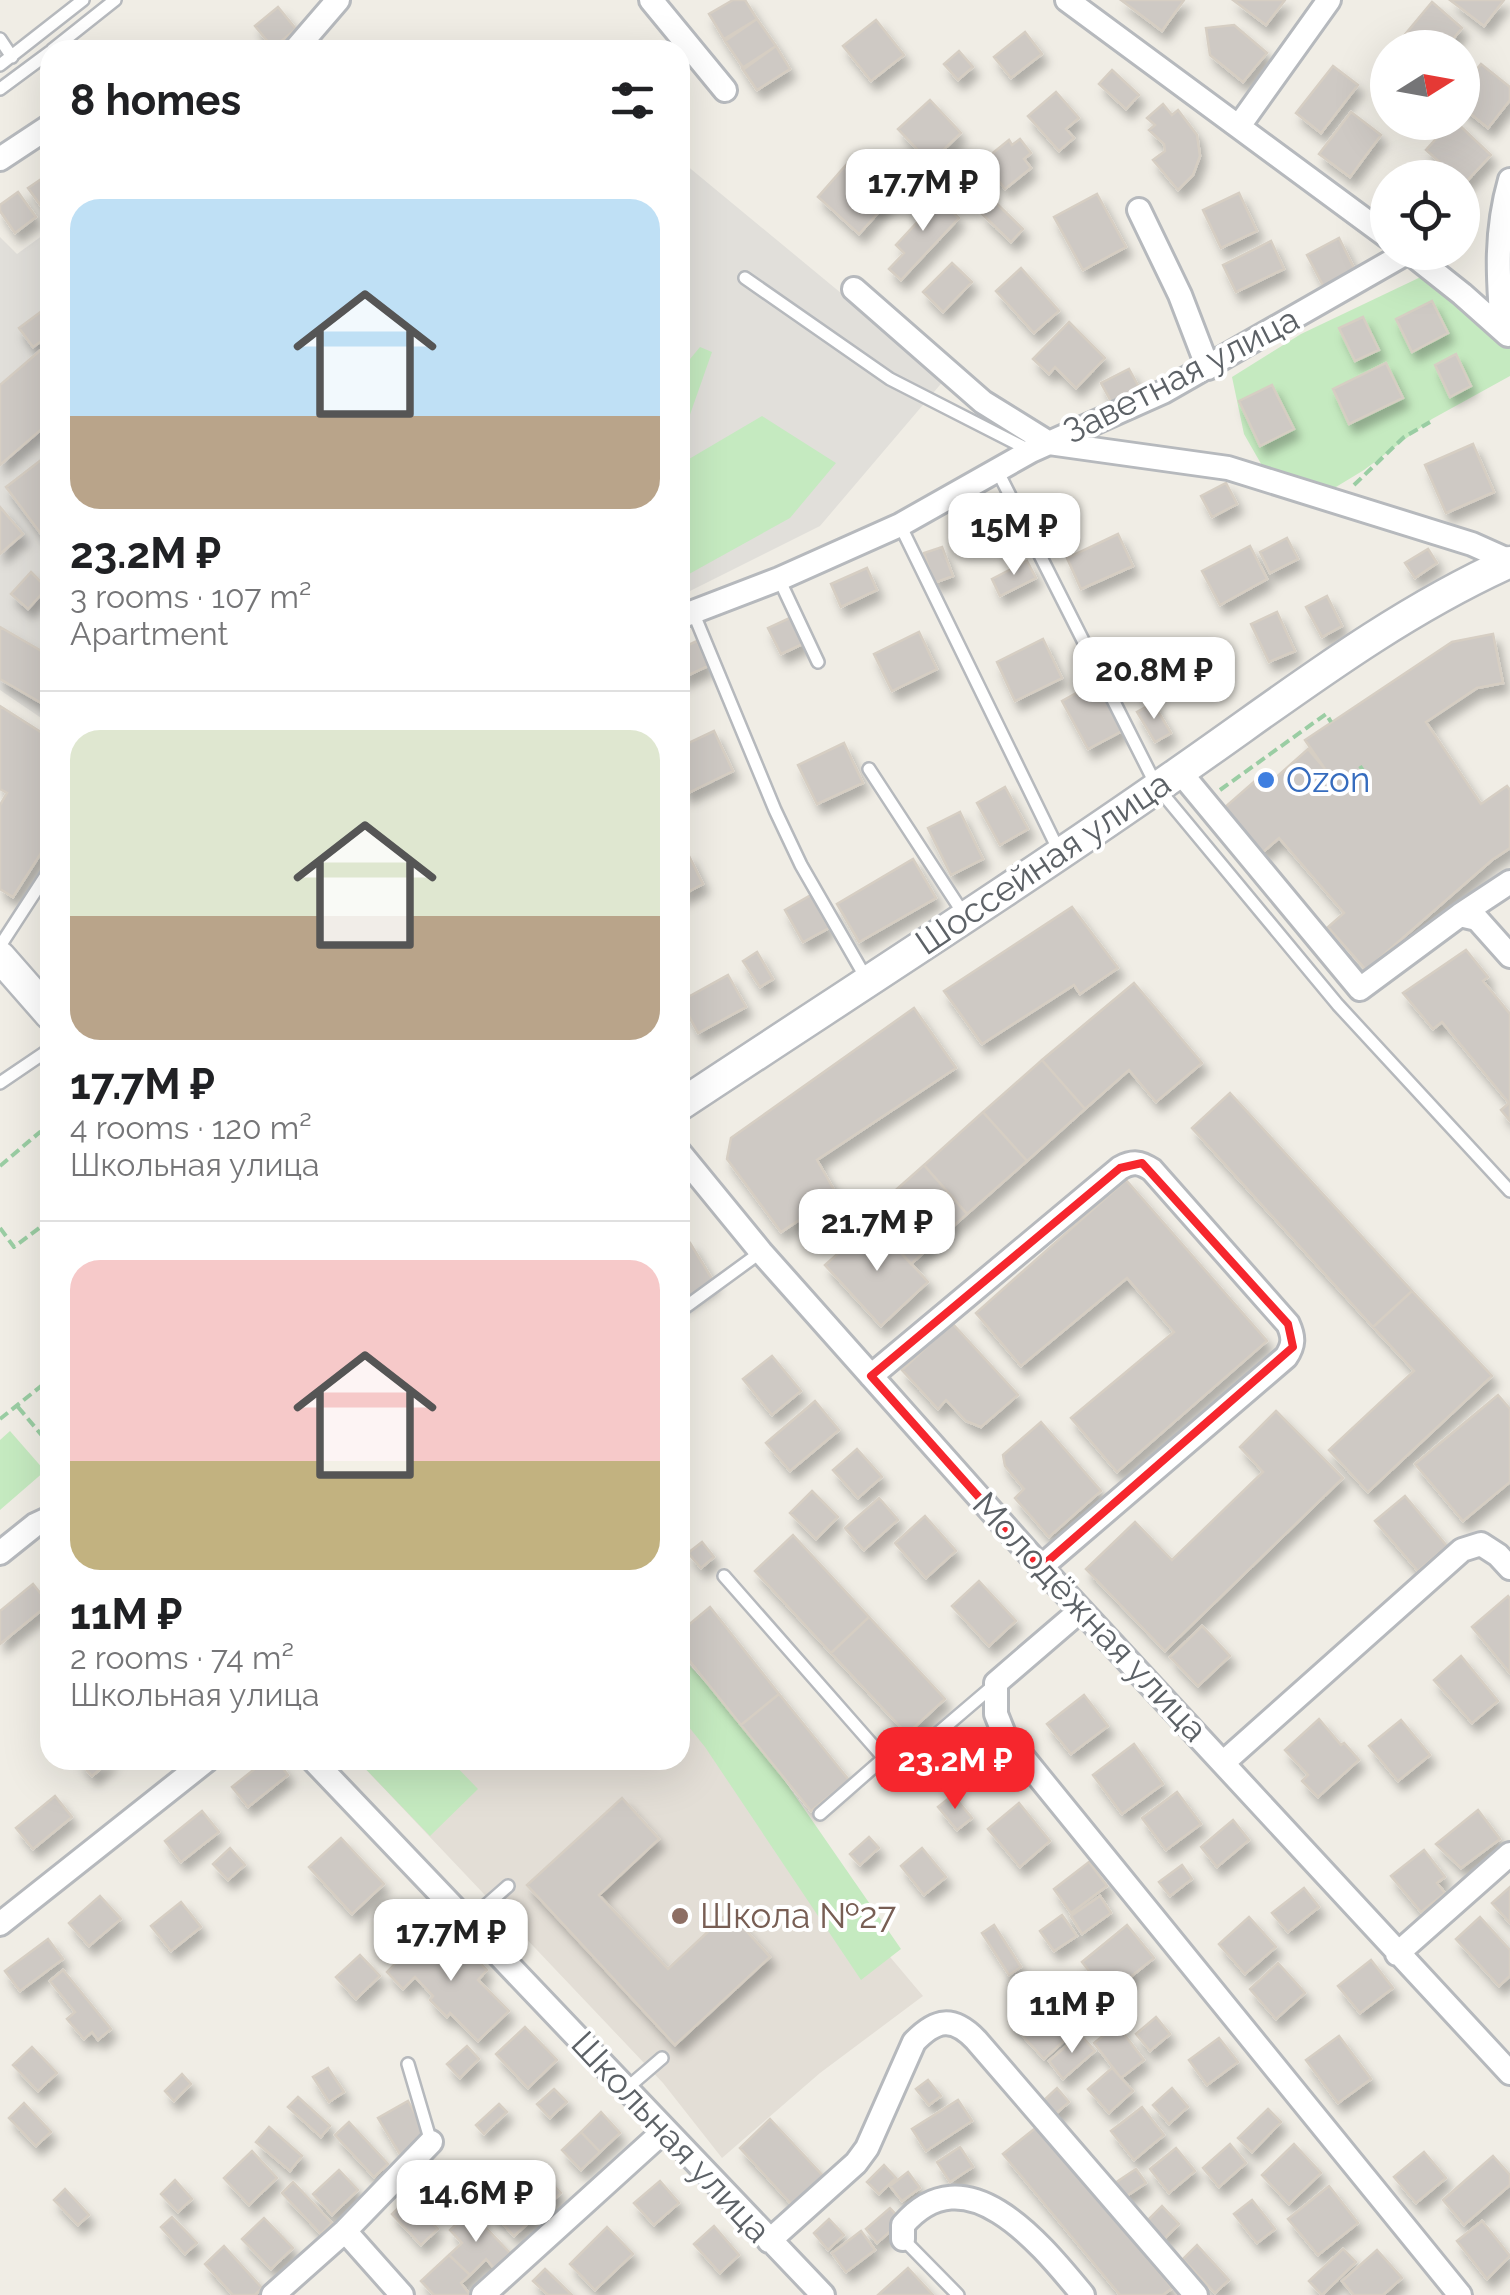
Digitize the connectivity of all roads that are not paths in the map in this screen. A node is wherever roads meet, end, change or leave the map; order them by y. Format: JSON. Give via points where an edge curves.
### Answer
{"nodes":[{"id":1,"x":83,"y":0,"type":"edge"},
{"id":2,"x":115,"y":0,"type":"edge"},
{"id":3,"x":338,"y":0,"type":"edge"},
{"id":4,"x":651,"y":0,"type":"edge"},
{"id":5,"x":1068,"y":0,"type":"edge"},
{"id":6,"x":1330,"y":0,"type":"edge"},
{"id":7,"x":0,"y":39,"type":"edge"},
{"id":8,"x":65,"y":40,"type":"edge"},
{"id":9,"x":303,"y":40,"type":"edge"},
{"id":10,"x":684,"y":40,"type":"edge"},
{"id":11,"x":690,"y":47,"type":"edge"},
{"id":12,"x":12,"y":57,"type":"junction"},
{"id":13,"x":40,"y":59,"type":"edge"},
{"id":14,"x":0,"y":65,"type":"edge"},
{"id":15,"x":0,"y":90,"type":"edge"},
{"id":16,"x":725,"y":90,"type":"dead end"},
{"id":17,"x":1239,"y":126,"type":"junction"},
{"id":18,"x":40,"y":133,"type":"edge"},
{"id":19,"x":0,"y":160,"type":"edge"},
{"id":20,"x":1510,"y":180,"type":"edge"},
{"id":21,"x":1139,"y":210,"type":"dead end"},
{"id":22,"x":1370,"y":224,"type":"edge"},
{"id":23,"x":1377,"y":270,"type":"edge"},
{"id":24,"x":1430,"y":270,"type":"edge"},
{"id":25,"x":745,"y":278,"type":"dead end"},
{"id":26,"x":1505,"y":288,"type":"edge"},
{"id":27,"x":854,"y":289,"type":"dead end"},
{"id":28,"x":1506,"y":333,"type":"edge"},
{"id":29,"x":1208,"y":368,"type":"junction"},
{"id":30,"x":1040,"y":447,"type":"junction"},
{"id":31,"x":997,"y":470,"type":"junction"},
{"id":32,"x":900,"y":525,"type":"junction"},
{"id":33,"x":1510,"y":562,"type":"edge"},
{"id":34,"x":780,"y":579,"type":"junction"},
{"id":35,"x":690,"y":613,"type":"edge"},
{"id":36,"x":690,"y":624,"type":"edge"},
{"id":37,"x":818,"y":662,"type":"dead end"},
{"id":38,"x":869,"y":769,"type":"dead end"},
{"id":39,"x":1169,"y":780,"type":"junction"},
{"id":40,"x":1060,"y":852,"type":"junction"},
{"id":41,"x":1510,"y":882,"type":"edge"},
{"id":42,"x":40,"y":884,"type":"edge"},
{"id":43,"x":1460,"y":915,"type":"junction"},
{"id":44,"x":965,"y":916,"type":"junction"},
{"id":45,"x":0,"y":946,"type":"edge"},
{"id":46,"x":1510,"y":956,"type":"edge"},
{"id":47,"x":0,"y":958,"type":"edge"},
{"id":48,"x":868,"y":980,"type":"junction"},
{"id":49,"x":1360,"y":989,"type":"junction"},
{"id":50,"x":40,"y":1003,"type":"edge"},
{"id":51,"x":1338,"y":1005,"type":"junction"},
{"id":52,"x":40,"y":1056,"type":"edge"},
{"id":53,"x":0,"y":1084,"type":"edge"},
{"id":54,"x":690,"y":1098,"type":"edge"},
{"id":55,"x":690,"y":1165,"type":"edge"},
{"id":56,"x":1510,"y":1190,"type":"edge"},
{"id":57,"x":762,"y":1252,"type":"junction"},
{"id":58,"x":690,"y":1304,"type":"edge"},
{"id":59,"x":871,"y":1376,"type":"junction"},
{"id":60,"x":40,"y":1523,"type":"edge"},
{"id":61,"x":0,"y":1553,"type":"edge"},
{"id":62,"x":1041,"y":1566,"type":"junction"},
{"id":63,"x":1510,"y":1568,"type":"edge"},
{"id":64,"x":724,"y":1576,"type":"dead end"},
{"id":65,"x":1082,"y":1610,"type":"junction"},
{"id":66,"x":996,"y":1683,"type":"junction"},
{"id":67,"x":884,"y":1758,"type":"junction"},
{"id":68,"x":1224,"y":1762,"type":"junction"},
{"id":69,"x":194,"y":1770,"type":"edge"},
{"id":70,"x":323,"y":1770,"type":"edge"},
{"id":71,"x":820,"y":1814,"type":"dead end"},
{"id":72,"x":1510,"y":1854,"type":"edge"},
{"id":73,"x":508,"y":1886,"type":"dead end"},
{"id":74,"x":467,"y":1922,"type":"junction"},
{"id":75,"x":0,"y":1924,"type":"edge"},
{"id":76,"x":1397,"y":1954,"type":"junction"},
{"id":77,"x":662,"y":2058,"type":"dead end"},
{"id":78,"x":408,"y":2064,"type":"dead end"},
{"id":79,"x":1510,"y":2074,"type":"edge"},
{"id":80,"x":626,"y":2089,"type":"junction"},
{"id":81,"x":665,"y":2130,"type":"junction"},
{"id":82,"x":432,"y":2142,"type":"joint"},
{"id":83,"x":345,"y":2231,"type":"junction"},
{"id":84,"x":769,"y":2240,"type":"junction"},
{"id":85,"x":903,"y":2240,"type":"joint"},
{"id":86,"x":1194,"y":2294,"type":"edge"},
{"id":87,"x":273,"y":2295,"type":"edge"},
{"id":88,"x":402,"y":2295,"type":"edge"},
{"id":89,"x":483,"y":2295,"type":"edge"},
{"id":90,"x":823,"y":2295,"type":"edge"},
{"id":91,"x":958,"y":2295,"type":"edge"},
{"id":92,"x":1083,"y":2295,"type":"edge"},
{"id":93,"x":1460,"y":2295,"type":"edge"}],
"edges":[{"from":1,"to":12,"type":"lane"},
{"from":2,"to":8,"type":"lane"},
{"from":3,"to":9,"type":"street"},
{"from":4,"to":10,"type":"street"},
{"from":5,"to":17,"type":"street"},
{"from":6,"to":17,"type":"street"},
{"from":7,"to":12,"type":"lane"},
{"from":11,"to":16,"type":"street"},
{"from":12,"to":14,"type":"lane"},
{"from":13,"to":15,"type":"lane"},
{"from":17,"to":22,"type":"street"},
{"from":18,"to":19,"type":"street"},
{"from":20,"to":26,"type":"street","via":[[1500,216]]},
{"from":21,"to":29,"type":"street"},
{"from":23,"to":29,"type":"street","name":"Заветная улица"},
{"from":24,"to":28,"type":"street","name":"Заветная улица"},
{"from":25,"to":30,"type":"lane","via":[[890,379]]},
{"from":26,"to":28,"type":"street"},
{"from":27,"to":30,"type":"street"},
{"from":29,"to":30,"type":"street","name":"Заветная улица"},
{"from":30,"to":31,"type":"street","name":"Заветная улица"},
{"from":30,"to":33,"type":"street","via":[[1228,468],[1472,544]]},
{"from":31,"to":32,"type":"street","name":"Заветная улица"},
{"from":31,"to":39,"type":"lane"},
{"from":32,"to":34,"type":"street","name":"Заветная улица"},
{"from":32,"to":40,"type":"lane"},
{"from":33,"to":39,"type":"street","name":"Шоссейная улица","via":[[1454,587],[1303,683]]},
{"from":34,"to":35,"type":"street","name":"Заветная улица"},
{"from":34,"to":37,"type":"lane"},
{"from":36,"to":48,"type":"lane","via":[[801,865]]},
{"from":38,"to":44,"type":"lane"},
{"from":39,"to":40,"type":"street","name":"Шоссейная улица"},
{"from":39,"to":49,"type":"street","via":[[1205,802]]},
{"from":39,"to":51,"type":"lane"},
{"from":40,"to":44,"type":"street","name":"Шоссейная улица"},
{"from":41,"to":43,"type":"street"},
{"from":42,"to":45,"type":"lane"},
{"from":43,"to":46,"type":"street","via":[[1477,919]]},
{"from":43,"to":49,"type":"street"},
{"from":44,"to":48,"type":"street","name":"Шоссейная улица"},
{"from":47,"to":50,"type":"street"},
{"from":48,"to":54,"type":"street","name":"Шоссейная улица"},
{"from":49,"to":51,"type":"lane"},
{"from":51,"to":56,"type":"lane"},
{"from":52,"to":53,"type":"lane"},
{"from":55,"to":57,"type":"street","name":"Молодёжная улица"},
{"from":57,"to":58,"type":"lane"},
{"from":57,"to":59,"type":"street","name":"Молодёжная улица"},
{"from":59,"to":62,"type":"street","name":"Молодёжная улица"},
{"from":59,"to":62,"type":"street","via":[[1120,1168],[1130,1162],[1152,1170],[1288,1324],[1293,1347]]},
{"from":60,"to":61,"type":"street"},
{"from":62,"to":65,"type":"street","name":"Молодёжная улица"},
{"from":63,"to":68,"type":"street","via":[[1481,1544],[1462,1550]]},
{"from":64,"to":67,"type":"lane"},
{"from":65,"to":66,"type":"street"},
{"from":65,"to":68,"type":"street","name":"Молодёжная улица"},
{"from":66,"to":67,"type":"lane","via":[[911,1756]]},
{"from":66,"to":93,"type":"street","via":[[1004,1734]]},
{"from":67,"to":71,"type":"lane"},
{"from":68,"to":76,"type":"street","name":"Молодёжная улица"},
{"from":69,"to":75,"type":"street"},
{"from":70,"to":74,"type":"street","name":"Школьная улица"},
{"from":72,"to":76,"type":"street"},
{"from":73,"to":74,"type":"lane"},
{"from":74,"to":80,"type":"street","name":"Школьная улица"},
{"from":76,"to":79,"type":"street","name":"Молодёжная улица"},
{"from":77,"to":80,"type":"lane"},
{"from":78,"to":82,"type":"lane"},
{"from":80,"to":81,"type":"street","name":"Школьная улица"},
{"from":81,"to":84,"type":"street","name":"Школьная улица"},
{"from":81,"to":89,"type":"street"},
{"from":82,"to":83,"type":"street"},
{"from":83,"to":87,"type":"street"},
{"from":83,"to":88,"type":"street"},
{"from":84,"to":86,"type":"street","via":[[856,2163],[914,2042],[925,2030],[950,2022],[976,2040]]},
{"from":84,"to":90,"type":"street","name":"Школьная улица"},
{"from":85,"to":91,"type":"lane"},
{"from":85,"to":92,"type":"street","via":[[903,2225],[938,2200],[991,2206],[1035,2238]]}]}
